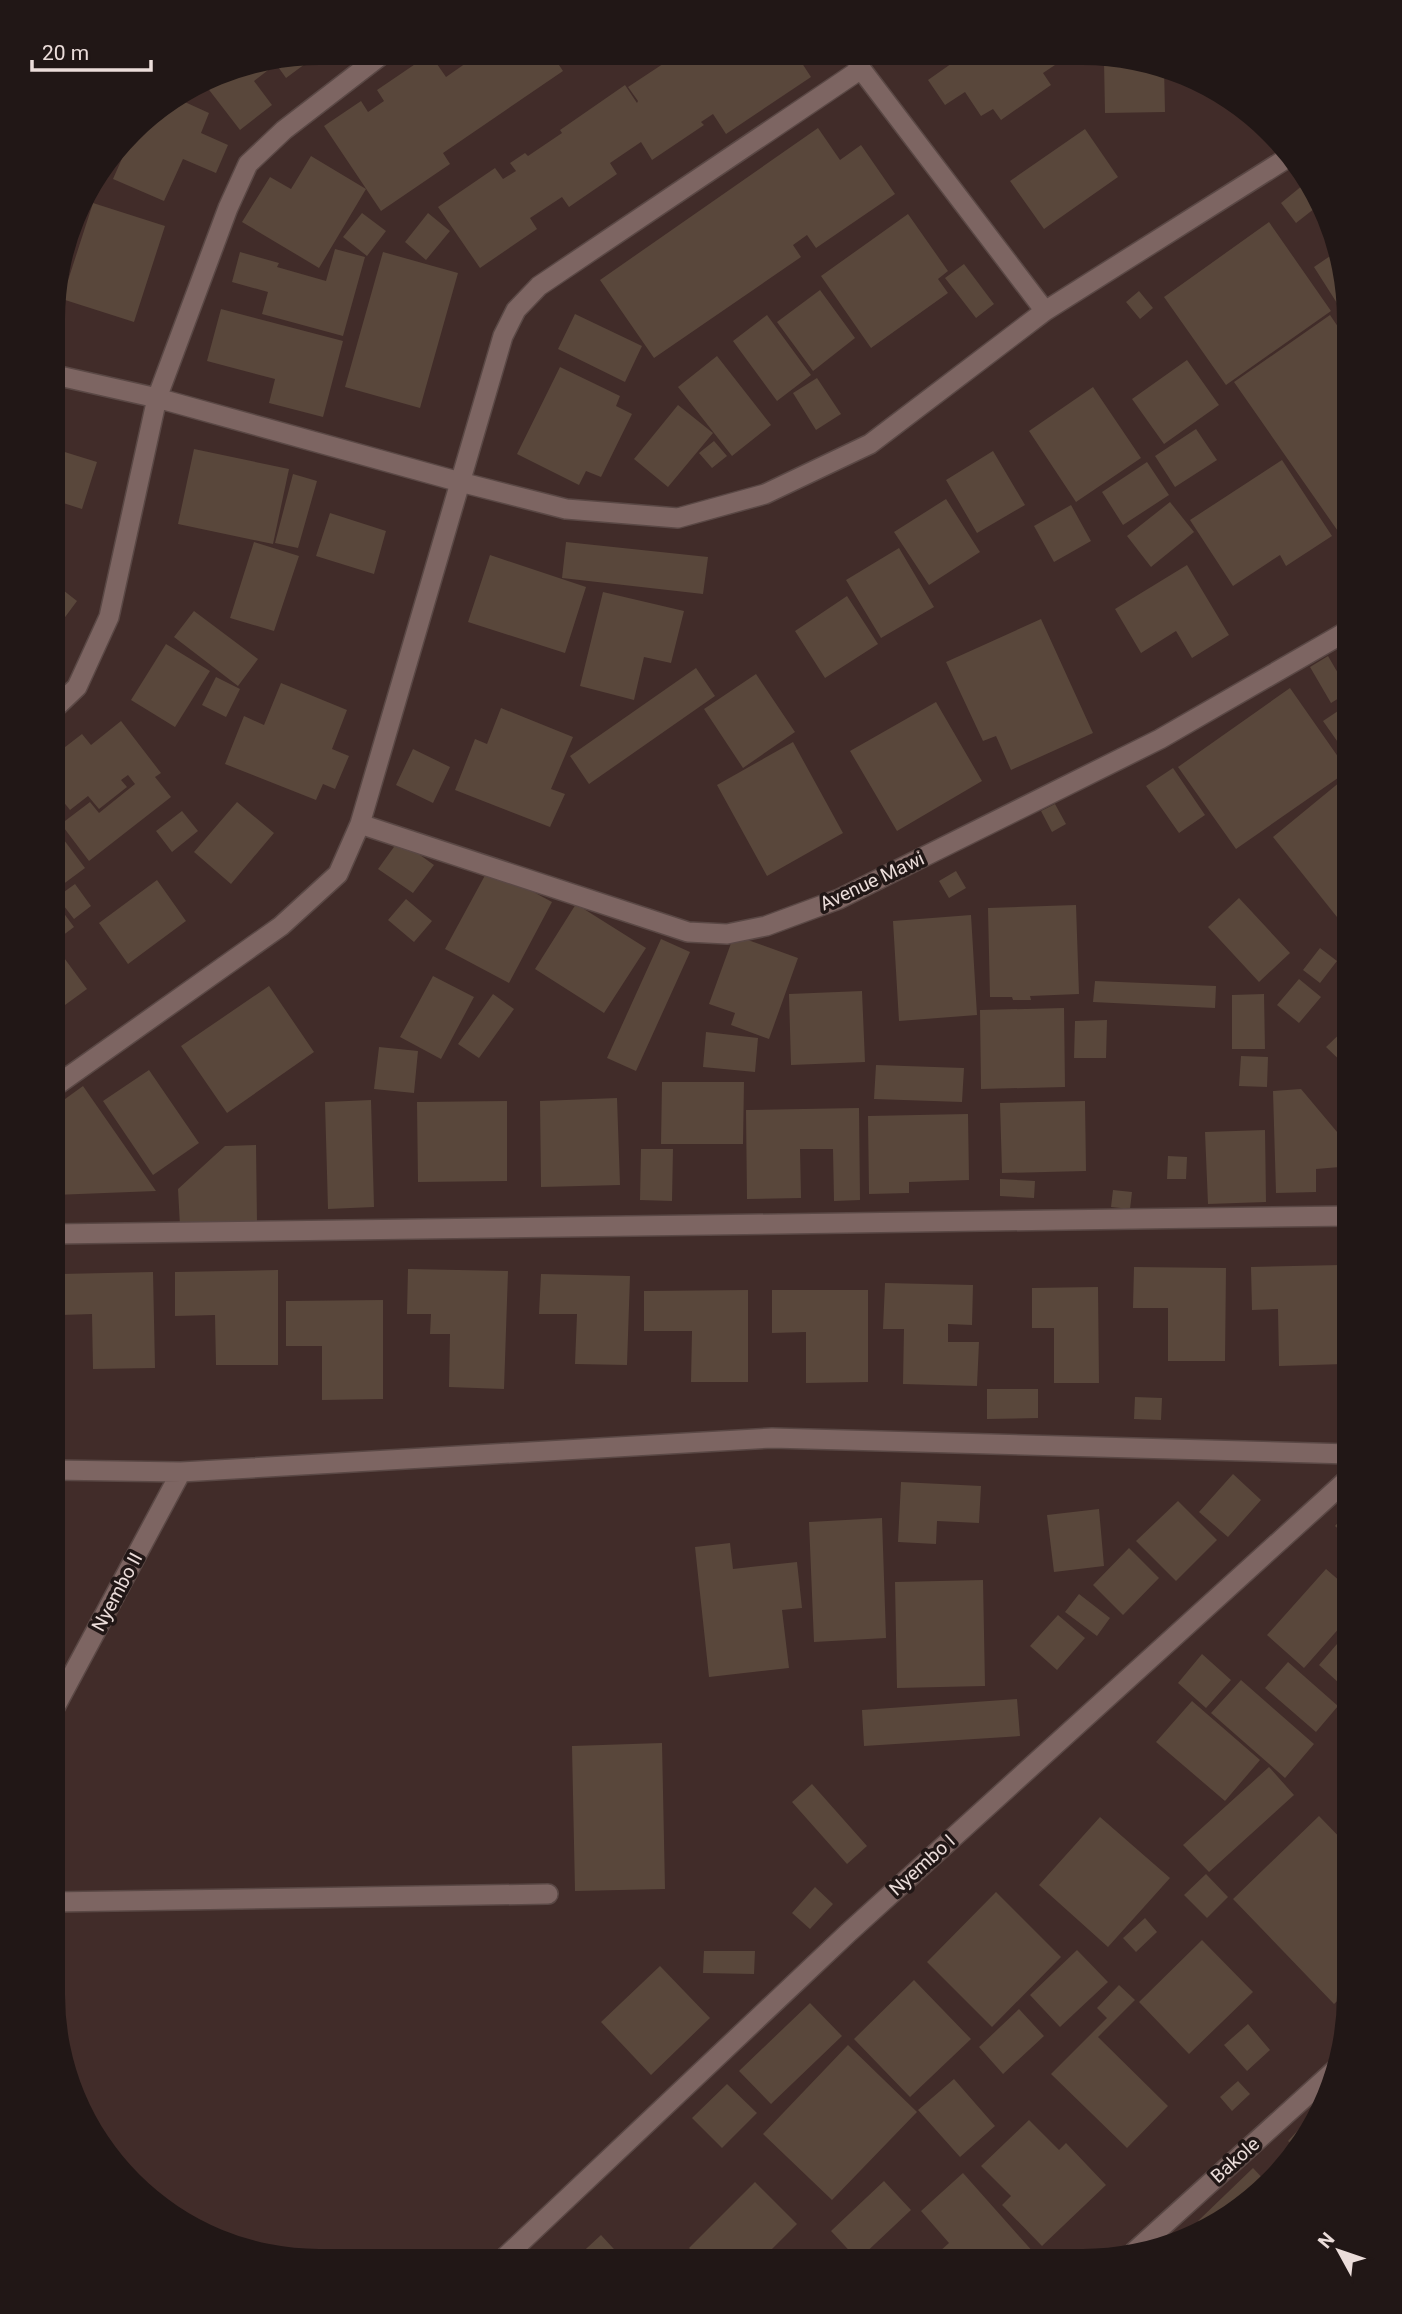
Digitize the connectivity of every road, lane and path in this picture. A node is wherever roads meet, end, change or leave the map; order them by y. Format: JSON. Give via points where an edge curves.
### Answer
{"nodes":[{"id":1,"x":368,"y":65,"type":"edge"},
{"id":2,"x":853,"y":65,"type":"edge"},
{"id":3,"x":859,"y":65,"type":"edge"},
{"id":4,"x":1282,"y":161,"type":"edge"},
{"id":5,"x":1045,"y":311,"type":"junction"},
{"id":6,"x":65,"y":377,"type":"edge"},
{"id":7,"x":157,"y":398,"type":"junction"},
{"id":8,"x":460,"y":482,"type":"junction"},
{"id":9,"x":1337,"y":637,"type":"edge"},
{"id":10,"x":65,"y":698,"type":"edge"},
{"id":11,"x":360,"y":824,"type":"junction"},
{"id":12,"x":65,"y":1079,"type":"edge"},
{"id":13,"x":1337,"y":1216,"type":"edge"},
{"id":14,"x":65,"y":1234,"type":"edge"},
{"id":15,"x":1337,"y":1454,"type":"edge"},
{"id":16,"x":65,"y":1470,"type":"edge"},
{"id":17,"x":181,"y":1472,"type":"junction"},
{"id":18,"x":1337,"y":1489,"type":"edge"},
{"id":19,"x":65,"y":1689,"type":"edge"},
{"id":20,"x":548,"y":1894,"type":"dead end"},
{"id":21,"x":65,"y":1902,"type":"edge"},
{"id":22,"x":1322,"y":2081,"type":"edge"},
{"id":23,"x":1145,"y":2242,"type":"edge"},
{"id":24,"x":514,"y":2249,"type":"edge"}],
"edges":[{"from":1,"to":7,"type":"street","via":[[248,164]]},
{"from":2,"to":8,"type":"street","via":[[539,286],[516,310],[503,336]]},
{"from":3,"to":5,"type":"street"},
{"from":4,"to":5,"type":"street"},
{"from":5,"to":8,"type":"street","via":[[870,444],[765,494],[678,518],[566,509]]},
{"from":6,"to":7,"type":"street"},
{"from":7,"to":8,"type":"street"},
{"from":7,"to":10,"type":"street","via":[[109,617],[77,687]]},
{"from":8,"to":11,"type":"street"},
{"from":9,"to":11,"type":"street","name":"Avenue Mawi","via":[[1160,739],[839,899],[766,926],[727,934],[688,932]]},
{"from":11,"to":12,"type":"street","via":[[338,874],[281,926]]},
{"from":13,"to":14,"type":"street"},
{"from":15,"to":17,"type":"street","via":[[772,1438]]},
{"from":16,"to":17,"type":"street"},
{"from":17,"to":19,"type":"street","name":"Nyembo II"},
{"from":18,"to":24,"type":"street","name":"Nyembo I","via":[[848,1933]]},
{"from":20,"to":21,"type":"street"},
{"from":22,"to":23,"type":"street","name":"Bakole"}]}
